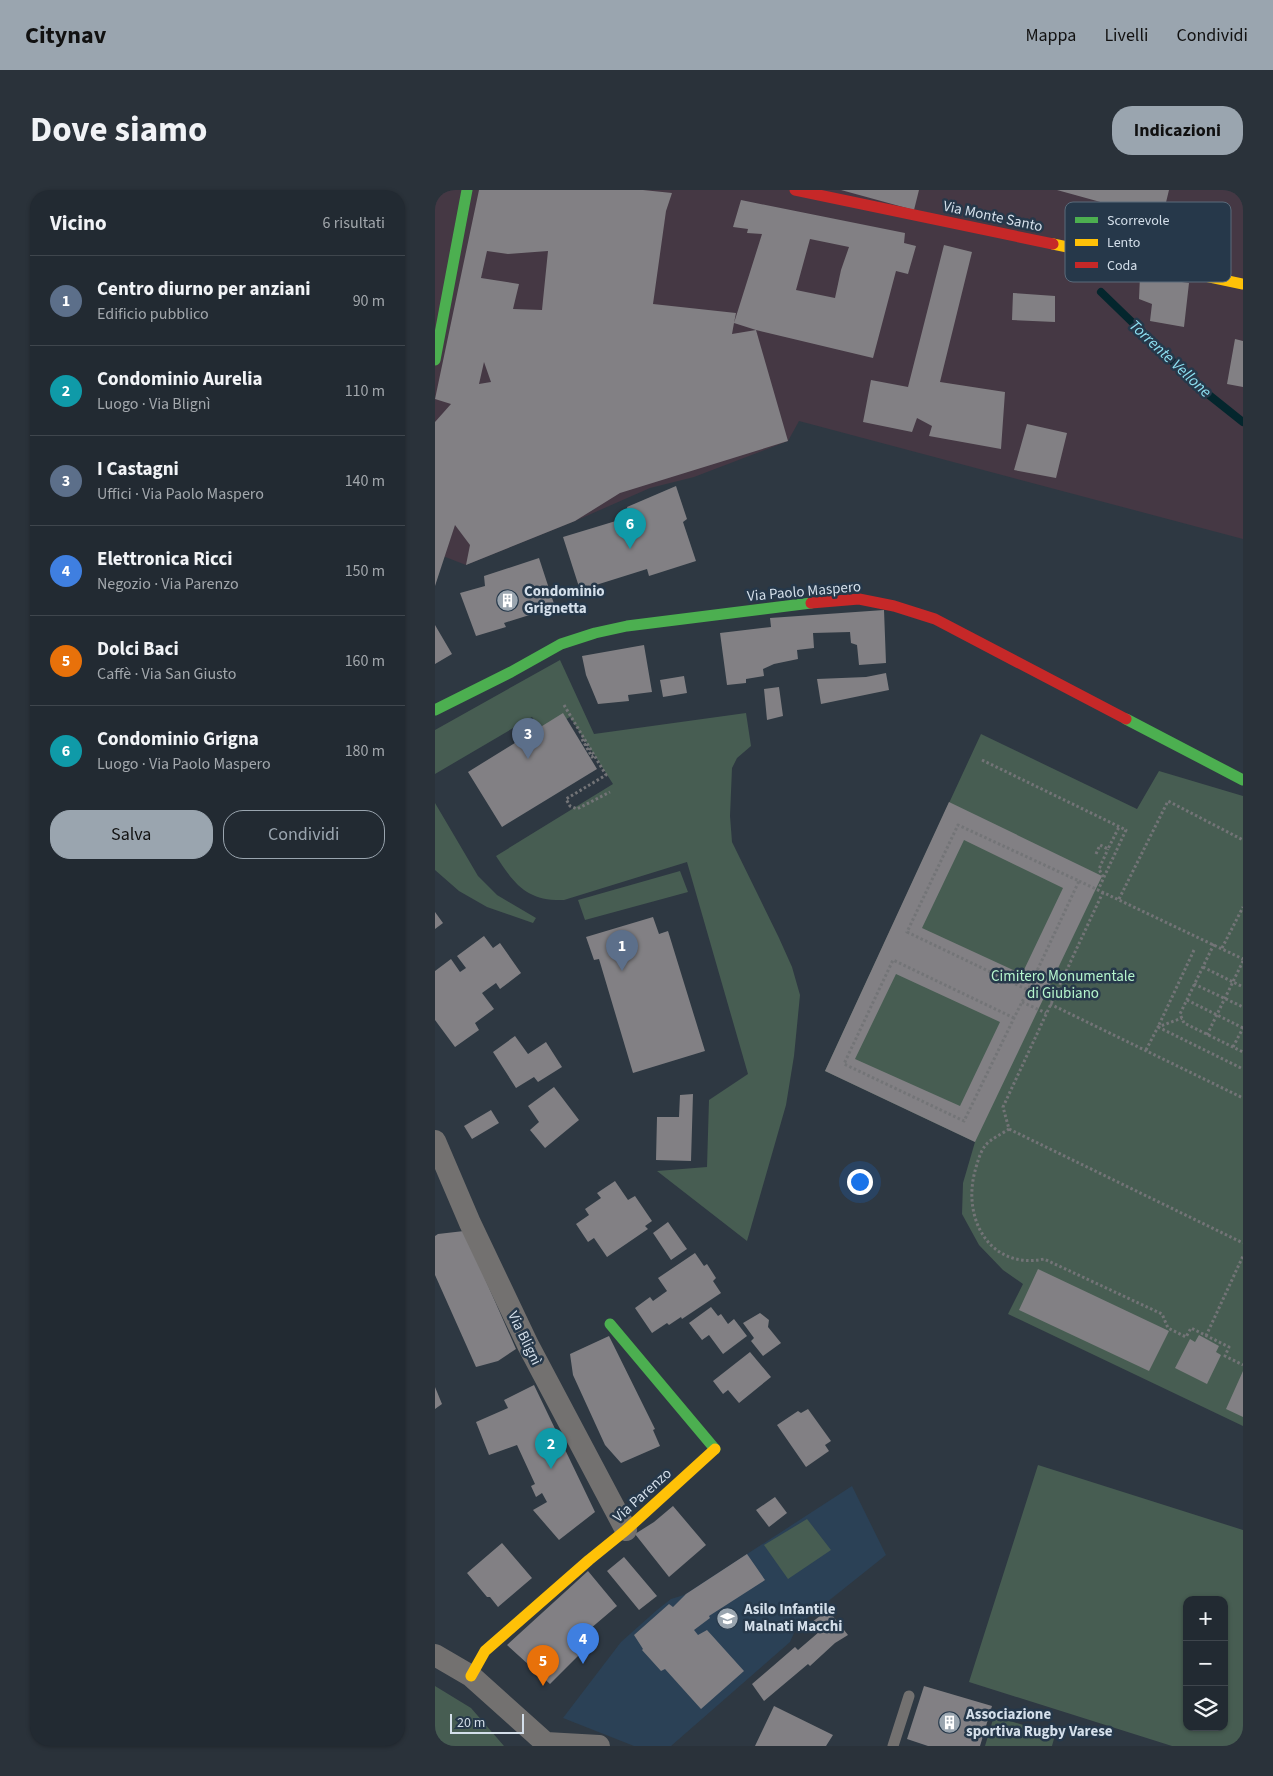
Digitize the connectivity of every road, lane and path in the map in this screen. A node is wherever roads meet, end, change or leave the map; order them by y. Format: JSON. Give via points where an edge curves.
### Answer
{"nodes":[{"id":1,"x":467,"y":190,"type":"edge"},
{"id":2,"x":795,"y":190,"type":"edge"},
{"id":3,"x":1065,"y":247,"type":"edge"},
{"id":4,"x":435,"y":360,"type":"edge"},
{"id":5,"x":564,"y":705,"type":"dead end"},
{"id":6,"x":435,"y":710,"type":"edge"},
{"id":7,"x":581,"y":740,"type":"dead end"},
{"id":8,"x":594,"y":755,"type":"junction"},
{"id":9,"x":982,"y":760,"type":"dead end"},
{"id":10,"x":1243,"y":780,"type":"edge"},
{"id":11,"x":610,"y":792,"type":"dead end"},
{"id":12,"x":1119,"y":827,"type":"junction"},
{"id":13,"x":1243,"y":840,"type":"edge"},
{"id":14,"x":1108,"y":849,"type":"junction"},
{"id":15,"x":1096,"y":854,"type":"dead end"},
{"id":16,"x":1103,"y":878,"type":"junction"},
{"id":17,"x":1079,"y":882,"type":"junction"},
{"id":18,"x":1098,"y":890,"type":"junction"},
{"id":19,"x":1103,"y":892,"type":"junction"},
{"id":20,"x":1119,"y":899,"type":"junction"},
{"id":21,"x":1243,"y":907,"type":"edge"},
{"id":22,"x":1214,"y":944,"type":"junction"},
{"id":23,"x":1222,"y":948,"type":"junction"},
{"id":24,"x":1194,"y":950,"type":"dead end"},
{"id":25,"x":1243,"y":960,"type":"edge"},
{"id":26,"x":1203,"y":967,"type":"junction"},
{"id":27,"x":1233,"y":982,"type":"junction"},
{"id":28,"x":1195,"y":984,"type":"junction"},
{"id":29,"x":1243,"y":987,"type":"edge"},
{"id":30,"x":1028,"y":990,"type":"junction"},
{"id":31,"x":1225,"y":999,"type":"junction"},
{"id":32,"x":1187,"y":1000,"type":"junction"},
{"id":33,"x":1022,"y":1002,"type":"junction"},
{"id":34,"x":1050,"y":1004,"type":"junction"},
{"id":35,"x":1243,"y":1007,"type":"edge"},
{"id":36,"x":1046,"y":1013,"type":"junction"},
{"id":37,"x":1217,"y":1015,"type":"junction"},
{"id":38,"x":1014,"y":1018,"type":"junction"},
{"id":39,"x":1182,"y":1018,"type":"junction"},
{"id":40,"x":1158,"y":1027,"type":"junction"},
{"id":41,"x":1243,"y":1028,"type":"edge"},
{"id":42,"x":1207,"y":1034,"type":"junction"},
{"id":43,"x":1233,"y":1047,"type":"junction"},
{"id":44,"x":1146,"y":1050,"type":"junction"},
{"id":45,"x":1243,"y":1052,"type":"edge"},
{"id":46,"x":1243,"y":1069,"type":"edge"},
{"id":47,"x":1243,"y":1098,"type":"edge"},
{"id":48,"x":1009,"y":1129,"type":"junction"},
{"id":49,"x":435,"y":1141,"type":"edge"},
{"id":50,"x":1243,"y":1243,"type":"edge"},
{"id":51,"x":1243,"y":1256,"type":"edge"},
{"id":52,"x":610,"y":1324,"type":"dead end"},
{"id":53,"x":1206,"y":1336,"type":"junction"},
{"id":54,"x":1243,"y":1365,"type":"edge"},
{"id":55,"x":626,"y":1530,"type":"junction"},
{"id":56,"x":435,"y":1655,"type":"edge"},
{"id":57,"x":471,"y":1676,"type":"junction"},
{"id":58,"x":909,"y":1696,"type":"dead end"},
{"id":59,"x":548,"y":1744,"type":"edge"},
{"id":60,"x":599,"y":1746,"type":"edge"},
{"id":61,"x":893,"y":1746,"type":"edge"}],
"edges":[{"from":1,"to":4,"type":"street"},
{"from":2,"to":3,"type":"street","name":"Via Monte Santo"},
{"from":5,"to":8,"type":"path"},
{"from":6,"to":10,"type":"street","name":"Via Paolo Maspero","via":[[561,644],[595,633],[637,625],[859,599],[935,619]]},
{"from":7,"to":8,"type":"path","via":[[592,757]]},
{"from":8,"to":11,"type":"path","via":[[606,775],[566,799],[577,809]]},
{"from":9,"to":12,"type":"path"},
{"from":12,"to":14,"type":"path"},
{"from":12,"to":16,"type":"path","via":[[1126,830]]},
{"from":13,"to":20,"type":"path","via":[[1168,801]]},
{"from":14,"to":15,"type":"path","via":[[1100,845]]},
{"from":14,"to":16,"type":"path","via":[[1099,869]]},
{"from":16,"to":18,"type":"path"},
{"from":17,"to":18,"type":"path"},
{"from":17,"to":30,"type":"path"},
{"from":17,"to":30,"type":"path","via":[[958,825],[907,932]]},
{"from":18,"to":19,"type":"path"},
{"from":19,"to":20,"type":"path"},
{"from":19,"to":34,"type":"path"},
{"from":20,"to":22,"type":"path"},
{"from":21,"to":23,"type":"path"},
{"from":22,"to":23,"type":"path"},
{"from":22,"to":26,"type":"path"},
{"from":23,"to":25,"type":"path"},
{"from":24,"to":40,"type":"path"},
{"from":25,"to":27,"type":"path"},
{"from":26,"to":27,"type":"path"},
{"from":26,"to":28,"type":"path"},
{"from":27,"to":29,"type":"path"},
{"from":27,"to":31,"type":"path"},
{"from":28,"to":31,"type":"path"},
{"from":28,"to":32,"type":"path"},
{"from":30,"to":33,"type":"path"},
{"from":31,"to":35,"type":"path"},
{"from":31,"to":37,"type":"path"},
{"from":32,"to":37,"type":"path"},
{"from":32,"to":39,"type":"path","via":[[1180,1014]]},
{"from":33,"to":36,"type":"path"},
{"from":33,"to":38,"type":"path"},
{"from":34,"to":36,"type":"path"},
{"from":34,"to":44,"type":"path"},
{"from":36,"to":48,"type":"path","via":[[1003,1107]]},
{"from":37,"to":41,"type":"path"},
{"from":37,"to":42,"type":"path"},
{"from":38,"to":38,"type":"path","via":[[893,960],[844,1064],[965,1121]]},
{"from":39,"to":40,"type":"path"},
{"from":39,"to":42,"type":"path","via":[[1183,1023]]},
{"from":40,"to":44,"type":"path"},
{"from":40,"to":46,"type":"path"},
{"from":41,"to":43,"type":"path"},
{"from":42,"to":43,"type":"path"},
{"from":43,"to":45,"type":"path"},
{"from":44,"to":47,"type":"path"},
{"from":48,"to":50,"type":"path"},
{"from":48,"to":53,"type":"path","via":[[985,1146],[971,1184],[974,1220],[993,1247],[1009,1258],[1025,1261],[1044,1259],[1163,1314],[1168,1328],[1186,1337],[1191,1328]]},
{"from":49,"to":55,"type":"street","name":"Via Blignì","via":[[527,1345]]},
{"from":51,"to":53,"type":"path"},
{"from":52,"to":55,"type":"street","name":"Via Parenzo","via":[[715,1449]]},
{"from":53,"to":54,"type":"path","via":[[1229,1347],[1225,1356]]},
{"from":55,"to":57,"type":"street","name":"Via Parenzo","via":[[485,1651]]},
{"from":56,"to":57,"type":"street"},
{"from":57,"to":59,"type":"street"},
{"from":58,"to":61,"type":"lane"},
{"from":59,"to":60,"type":"street"}]}
